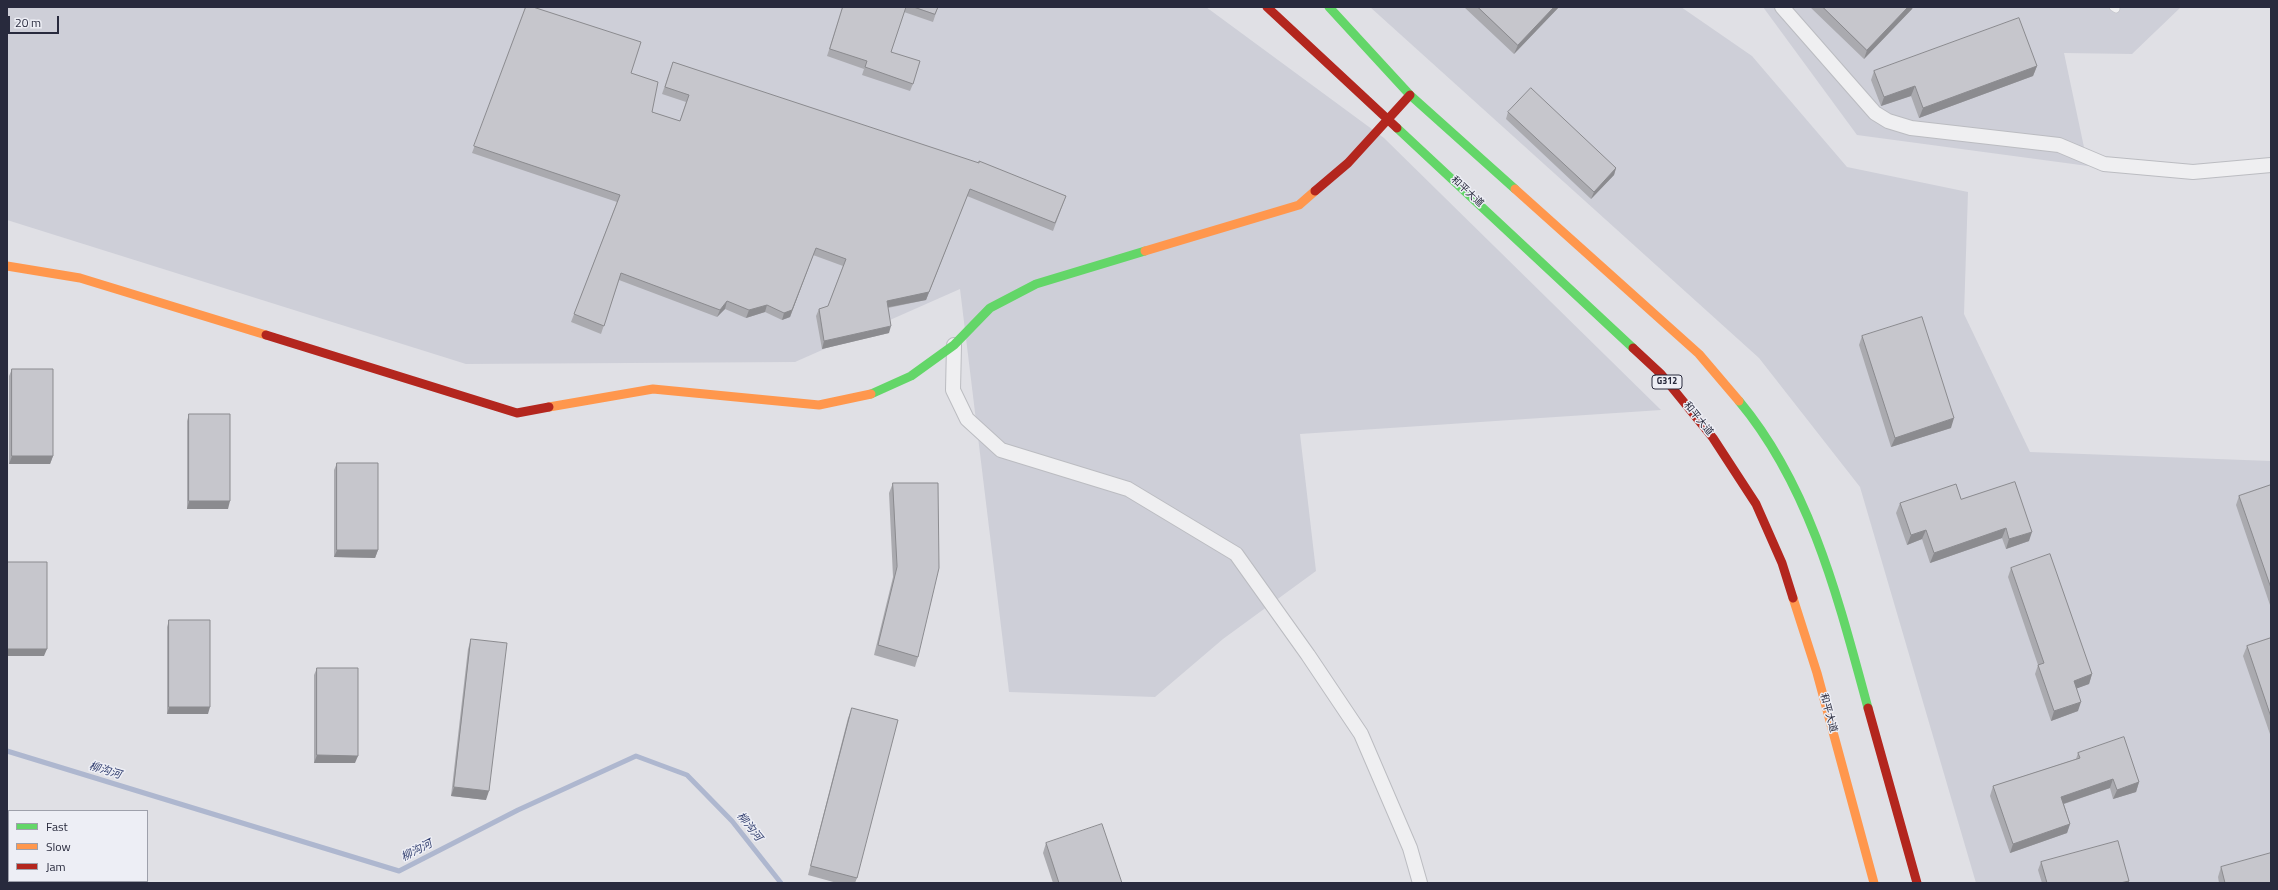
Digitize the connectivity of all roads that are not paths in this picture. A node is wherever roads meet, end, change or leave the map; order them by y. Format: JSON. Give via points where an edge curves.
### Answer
{"nodes":[{"id":1,"x":1267,"y":7,"type":"edge"},
{"id":2,"x":1329,"y":7,"type":"edge"},
{"id":3,"x":1782,"y":7,"type":"edge"},
{"id":4,"x":1410,"y":95,"type":"junction"},
{"id":5,"x":1388,"y":119,"type":"junction"},
{"id":6,"x":2271,"y":165,"type":"edge"},
{"id":7,"x":7,"y":266,"type":"edge"},
{"id":8,"x":954,"y":345,"type":"junction"},
{"id":9,"x":1420,"y":883,"type":"edge"},
{"id":10,"x":1874,"y":883,"type":"edge"},
{"id":11,"x":1917,"y":883,"type":"edge"}],
"edges":[{"from":1,"to":5,"type":"main road","name":"和平大道","number":"G312"},
{"from":2,"to":4,"type":"main road"},
{"from":3,"to":6,"type":"street","via":[[1874,113],[1888,121],[1911,128],[2058,145],[2104,164],[2193,172]]},
{"from":4,"to":5,"type":"main road"},
{"from":4,"to":11,"type":"main road","via":[[1699,354],[1753,418],[1795,489],[1821,549],[1857,667]]},
{"from":5,"to":8,"type":"main road","via":[[1348,163],[1298,205],[1036,284],[990,308]]},
{"from":5,"to":10,"type":"main road","name":"和平大道","number":"G312","via":[[1661,374],[1713,438],[1756,504],[1782,563],[1817,673]]},
{"from":7,"to":8,"type":"main road","via":[[80,278],[517,412],[653,389],[818,405],[865,397],[911,376]]},
{"from":8,"to":9,"type":"street","via":[[953,390],[967,420],[1001,450],[1128,489],[1236,554],[1308,654],[1361,734],[1410,848]]}]}
